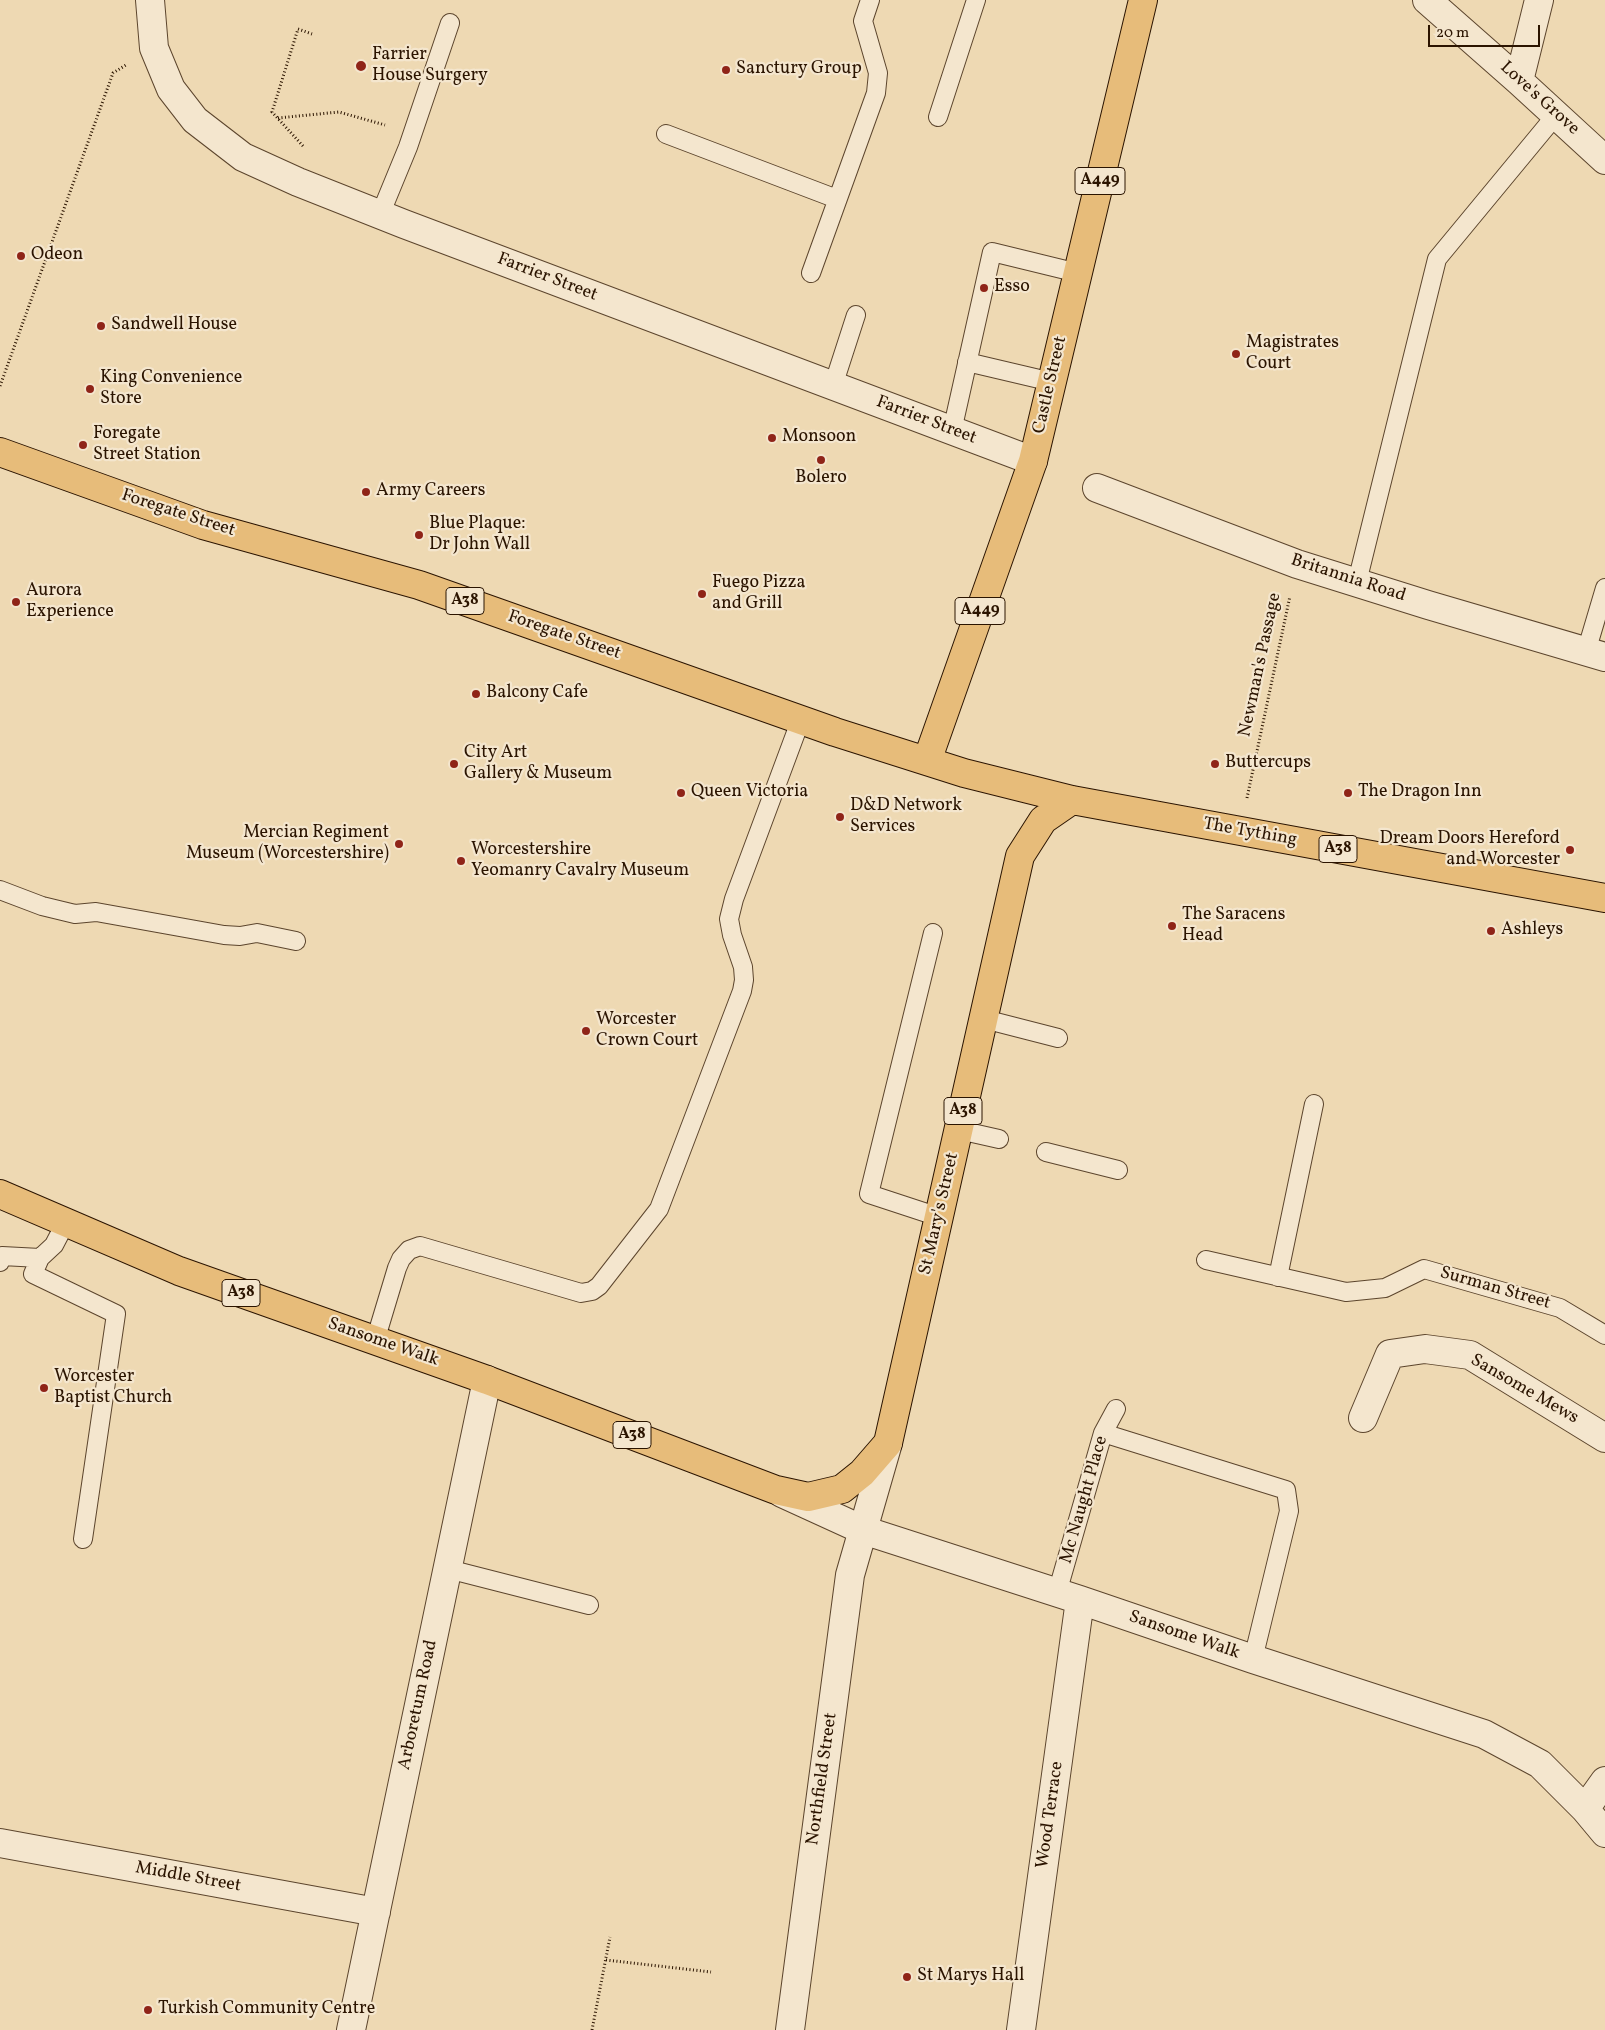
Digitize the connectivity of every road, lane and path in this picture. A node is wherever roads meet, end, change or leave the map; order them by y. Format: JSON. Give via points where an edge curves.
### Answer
{"nodes":[{"id":1,"x":150,"y":0,"type":"edge"},
{"id":2,"x":870,"y":0,"type":"edge"},
{"id":3,"x":976,"y":0,"type":"edge"},
{"id":4,"x":1143,"y":0,"type":"edge"},
{"id":5,"x":1427,"y":0,"type":"edge"},
{"id":6,"x":1539,"y":0,"type":"edge"},
{"id":7,"x":450,"y":23,"type":"dead end"},
{"id":8,"x":312,"y":34,"type":"dead end"},
{"id":9,"x":154,"y":48,"type":"junction"},
{"id":10,"x":1519,"y":81,"type":"junction"},
{"id":11,"x":1556,"y":114,"type":"junction"},
{"id":12,"x":278,"y":118,"type":"junction"},
{"id":13,"x":938,"y":118,"type":"dead end"},
{"id":14,"x":388,"y":126,"type":"dead end"},
{"id":15,"x":666,"y":134,"type":"dead end"},
{"id":16,"x":309,"y":152,"type":"dead end"},
{"id":17,"x":1605,"y":160,"type":"edge"},
{"id":18,"x":837,"y":199,"type":"junction"},
{"id":19,"x":380,"y":214,"type":"junction"},
{"id":20,"x":811,"y":273,"type":"dead end"},
{"id":21,"x":1078,"y":273,"type":"junction"},
{"id":22,"x":856,"y":314,"type":"dead end"},
{"id":23,"x":967,"y":362,"type":"junction"},
{"id":24,"x":1052,"y":382,"type":"junction"},
{"id":25,"x":0,"y":386,"type":"edge"},
{"id":26,"x":832,"y":386,"type":"junction"},
{"id":27,"x":952,"y":431,"type":"junction"},
{"id":28,"x":0,"y":452,"type":"edge"},
{"id":29,"x":1033,"y":461,"type":"junction"},
{"id":30,"x":1097,"y":488,"type":"dead end"},
{"id":31,"x":1297,"y":564,"type":"junction"},
{"id":32,"x":1357,"y":582,"type":"junction"},
{"id":33,"x":1605,"y":588,"type":"edge"},
{"id":34,"x":1596,"y":655,"type":"edge"},
{"id":35,"x":801,"y":719,"type":"junction"},
{"id":36,"x":927,"y":761,"type":"junction"},
{"id":37,"x":1072,"y":800,"type":"junction"},
{"id":38,"x":1240,"y":831,"type":"junction"},
{"id":39,"x":0,"y":890,"type":"edge"},
{"id":40,"x":1605,"y":898,"type":"edge"},
{"id":41,"x":933,"y":933,"type":"dead end"},
{"id":42,"x":296,"y":941,"type":"dead end"},
{"id":43,"x":984,"y":1019,"type":"junction"},
{"id":44,"x":1058,"y":1038,"type":"dead end"},
{"id":45,"x":1314,"y":1104,"type":"dead end"},
{"id":46,"x":959,"y":1130,"type":"junction"},
{"id":47,"x":999,"y":1139,"type":"dead end"},
{"id":48,"x":1046,"y":1152,"type":"dead end"},
{"id":49,"x":1118,"y":1170,"type":"dead end"},
{"id":50,"x":0,"y":1194,"type":"edge"},
{"id":51,"x":939,"y":1217,"type":"junction"},
{"id":52,"x":66,"y":1222,"type":"junction"},
{"id":53,"x":40,"y":1258,"type":"junction"},
{"id":54,"x":1206,"y":1260,"type":"dead end"},
{"id":55,"x":0,"y":1262,"type":"edge"},
{"id":56,"x":1278,"y":1277,"type":"junction"},
{"id":57,"x":1605,"y":1335,"type":"edge"},
{"id":58,"x":375,"y":1341,"type":"junction"},
{"id":59,"x":487,"y":1380,"type":"junction"},
{"id":60,"x":1116,"y":1409,"type":"dead end"},
{"id":61,"x":1363,"y":1418,"type":"dead end"},
{"id":62,"x":1103,"y":1433,"type":"junction"},
{"id":63,"x":1605,"y":1438,"type":"edge"},
{"id":64,"x":888,"y":1443,"type":"junction"},
{"id":65,"x":772,"y":1488,"type":"junction"},
{"id":66,"x":863,"y":1530,"type":"junction"},
{"id":67,"x":83,"y":1539,"type":"dead end"},
{"id":68,"x":448,"y":1569,"type":"junction"},
{"id":69,"x":1069,"y":1596,"type":"junction"},
{"id":70,"x":589,"y":1605,"type":"dead end"},
{"id":71,"x":1253,"y":1659,"type":"junction"},
{"id":72,"x":1605,"y":1782,"type":"edge"},
{"id":73,"x":1584,"y":1809,"type":"junction"},
{"id":74,"x":1605,"y":1834,"type":"edge"},
{"id":75,"x":0,"y":1843,"type":"edge"},
{"id":76,"x":376,"y":1912,"type":"junction"},
{"id":77,"x":610,"y":1937,"type":"dead end"},
{"id":78,"x":606,"y":1960,"type":"junction"},
{"id":79,"x":712,"y":1972,"type":"dead end"},
{"id":80,"x":352,"y":2030,"type":"edge"},
{"id":81,"x":592,"y":2030,"type":"edge"},
{"id":82,"x":790,"y":2030,"type":"edge"},
{"id":83,"x":1021,"y":2030,"type":"edge"}],
"edges":[{"from":1,"to":9,"type":"street","name":"Farrier Street"},
{"from":2,"to":18,"type":"lane","via":[[864,20],[878,73],[876,93]]},
{"from":3,"to":13,"type":"lane"},
{"from":4,"to":21,"type":"main road","name":"Castle Street","number":"A449"},
{"from":5,"to":10,"type":"street","name":"Love's Grove"},
{"from":6,"to":10,"type":"street"},
{"from":7,"to":19,"type":"lane","via":[[408,147]]},
{"from":8,"to":12,"type":"path","via":[[298,28],[272,112]]},
{"from":9,"to":19,"type":"street","name":"Farrier Street","via":[[171,89],[195,120],[243,157]]},
{"from":9,"to":25,"type":"path","via":[[113,73]]},
{"from":10,"to":11,"type":"street","name":"Love's Grove"},
{"from":11,"to":17,"type":"street","name":"Love's Grove"},
{"from":11,"to":32,"type":"lane","via":[[1437,259]]},
{"from":12,"to":14,"type":"path","via":[[338,112]]},
{"from":12,"to":16,"type":"path"},
{"from":15,"to":18,"type":"lane"},
{"from":18,"to":20,"type":"lane"},
{"from":19,"to":26,"type":"street","name":"Farrier Street"},
{"from":21,"to":23,"type":"lane","via":[[992,252]]},
{"from":21,"to":24,"type":"main road","name":"Castle Street","number":"A449"},
{"from":22,"to":26,"type":"lane"},
{"from":23,"to":24,"type":"lane"},
{"from":23,"to":27,"type":"lane"},
{"from":24,"to":29,"type":"main road","name":"Castle Street","number":"A449"},
{"from":26,"to":27,"type":"street","name":"Farrier Street"},
{"from":27,"to":29,"type":"street","name":"Farrier Street"},
{"from":28,"to":35,"type":"main road","name":"Foregate Street","number":"A38","via":[[203,525],[419,585]]},
{"from":29,"to":36,"type":"main road","name":"Castle Street","number":"A449"},
{"from":30,"to":31,"type":"street","name":"Britannia Road"},
{"from":31,"to":32,"type":"street","name":"Britannia Road"},
{"from":31,"to":38,"type":"path","name":"Newman's Passage"},
{"from":32,"to":34,"type":"street","name":"Britannia Road"},
{"from":33,"to":34,"type":"lane"},
{"from":35,"to":36,"type":"main road","name":"Foregate Street","number":"A38"},
{"from":35,"to":58,"type":"lane","via":[[729,919],[743,967],[742,991],[659,1209],[599,1286],[581,1293],[420,1246],[409,1250],[397,1268]]},
{"from":36,"to":37,"type":"main road","name":"The Tything","number":"A38"},
{"from":37,"to":38,"type":"main road","name":"The Tything","number":"A38"},
{"from":37,"to":43,"type":"main road","name":"St Mary's Street","number":"A38","via":[[1043,820],[1020,856]]},
{"from":38,"to":40,"type":"main road","name":"The Tything","number":"A38"},
{"from":39,"to":42,"type":"lane","via":[[75,914],[96,912],[224,935],[257,933]]},
{"from":41,"to":51,"type":"lane","via":[[868,1194]]},
{"from":43,"to":44,"type":"lane"},
{"from":43,"to":46,"type":"main road","name":"St Mary's Street","number":"A38"},
{"from":45,"to":56,"type":"lane"},
{"from":46,"to":47,"type":"lane"},
{"from":46,"to":51,"type":"main road","name":"St Mary's Street","number":"A38"},
{"from":48,"to":49,"type":"lane"},
{"from":50,"to":52,"type":"main road","name":"Sansome Walk","number":"A38"},
{"from":51,"to":64,"type":"main road","name":"St Mary's Street","number":"A38"},
{"from":52,"to":53,"type":"lane","via":[[54,1245]]},
{"from":52,"to":58,"type":"main road","name":"Sansome Walk","number":"A38","via":[[179,1271]]},
{"from":53,"to":55,"type":"lane","via":[[2,1256]]},
{"from":53,"to":67,"type":"lane","via":[[33,1274],[116,1314]]},
{"from":54,"to":56,"type":"lane","name":"Surman Street"},
{"from":56,"to":57,"type":"lane","name":"Surman Street","via":[[1346,1292],[1385,1288],[1424,1269],[1560,1308]]},
{"from":58,"to":59,"type":"main road","name":"Sansome Walk","number":"A38"},
{"from":59,"to":65,"type":"main road","name":"Sansome Walk","number":"A38"},
{"from":59,"to":68,"type":"street","name":"Arboretum Road"},
{"from":60,"to":62,"type":"lane","name":"Mc Naught Place"},
{"from":61,"to":63,"type":"street","name":"Sansome Mews","via":[[1390,1354],[1425,1349],[1470,1355]]},
{"from":62,"to":69,"type":"lane","name":"Mc Naught Place"},
{"from":62,"to":71,"type":"lane","via":[[1286,1490],[1289,1511]]},
{"from":64,"to":65,"type":"main road","number":"A38","via":[[862,1473],[842,1489],[808,1497]]},
{"from":64,"to":66,"type":"street","name":"Northfield Street"},
{"from":65,"to":66,"type":"street","name":"Sansome Walk"},
{"from":66,"to":69,"type":"street","name":"Sansome Walk"},
{"from":66,"to":82,"type":"street","name":"Northfield Street","via":[[850,1575]]},
{"from":68,"to":70,"type":"lane"},
{"from":68,"to":76,"type":"street","name":"Arboretum Road"},
{"from":69,"to":71,"type":"street","name":"Sansome Walk"},
{"from":69,"to":83,"type":"street","name":"Wood Terrace"},
{"from":71,"to":73,"type":"street","name":"Sansome Walk","via":[[1484,1734],[1540,1764]]},
{"from":72,"to":73,"type":"street"},
{"from":73,"to":74,"type":"street","name":"Sansome Walk"},
{"from":75,"to":76,"type":"street","name":"Middle Street"},
{"from":76,"to":80,"type":"street","name":"Arboretum Road"},
{"from":77,"to":78,"type":"path"},
{"from":78,"to":79,"type":"path"},
{"from":78,"to":81,"type":"path"}]}
